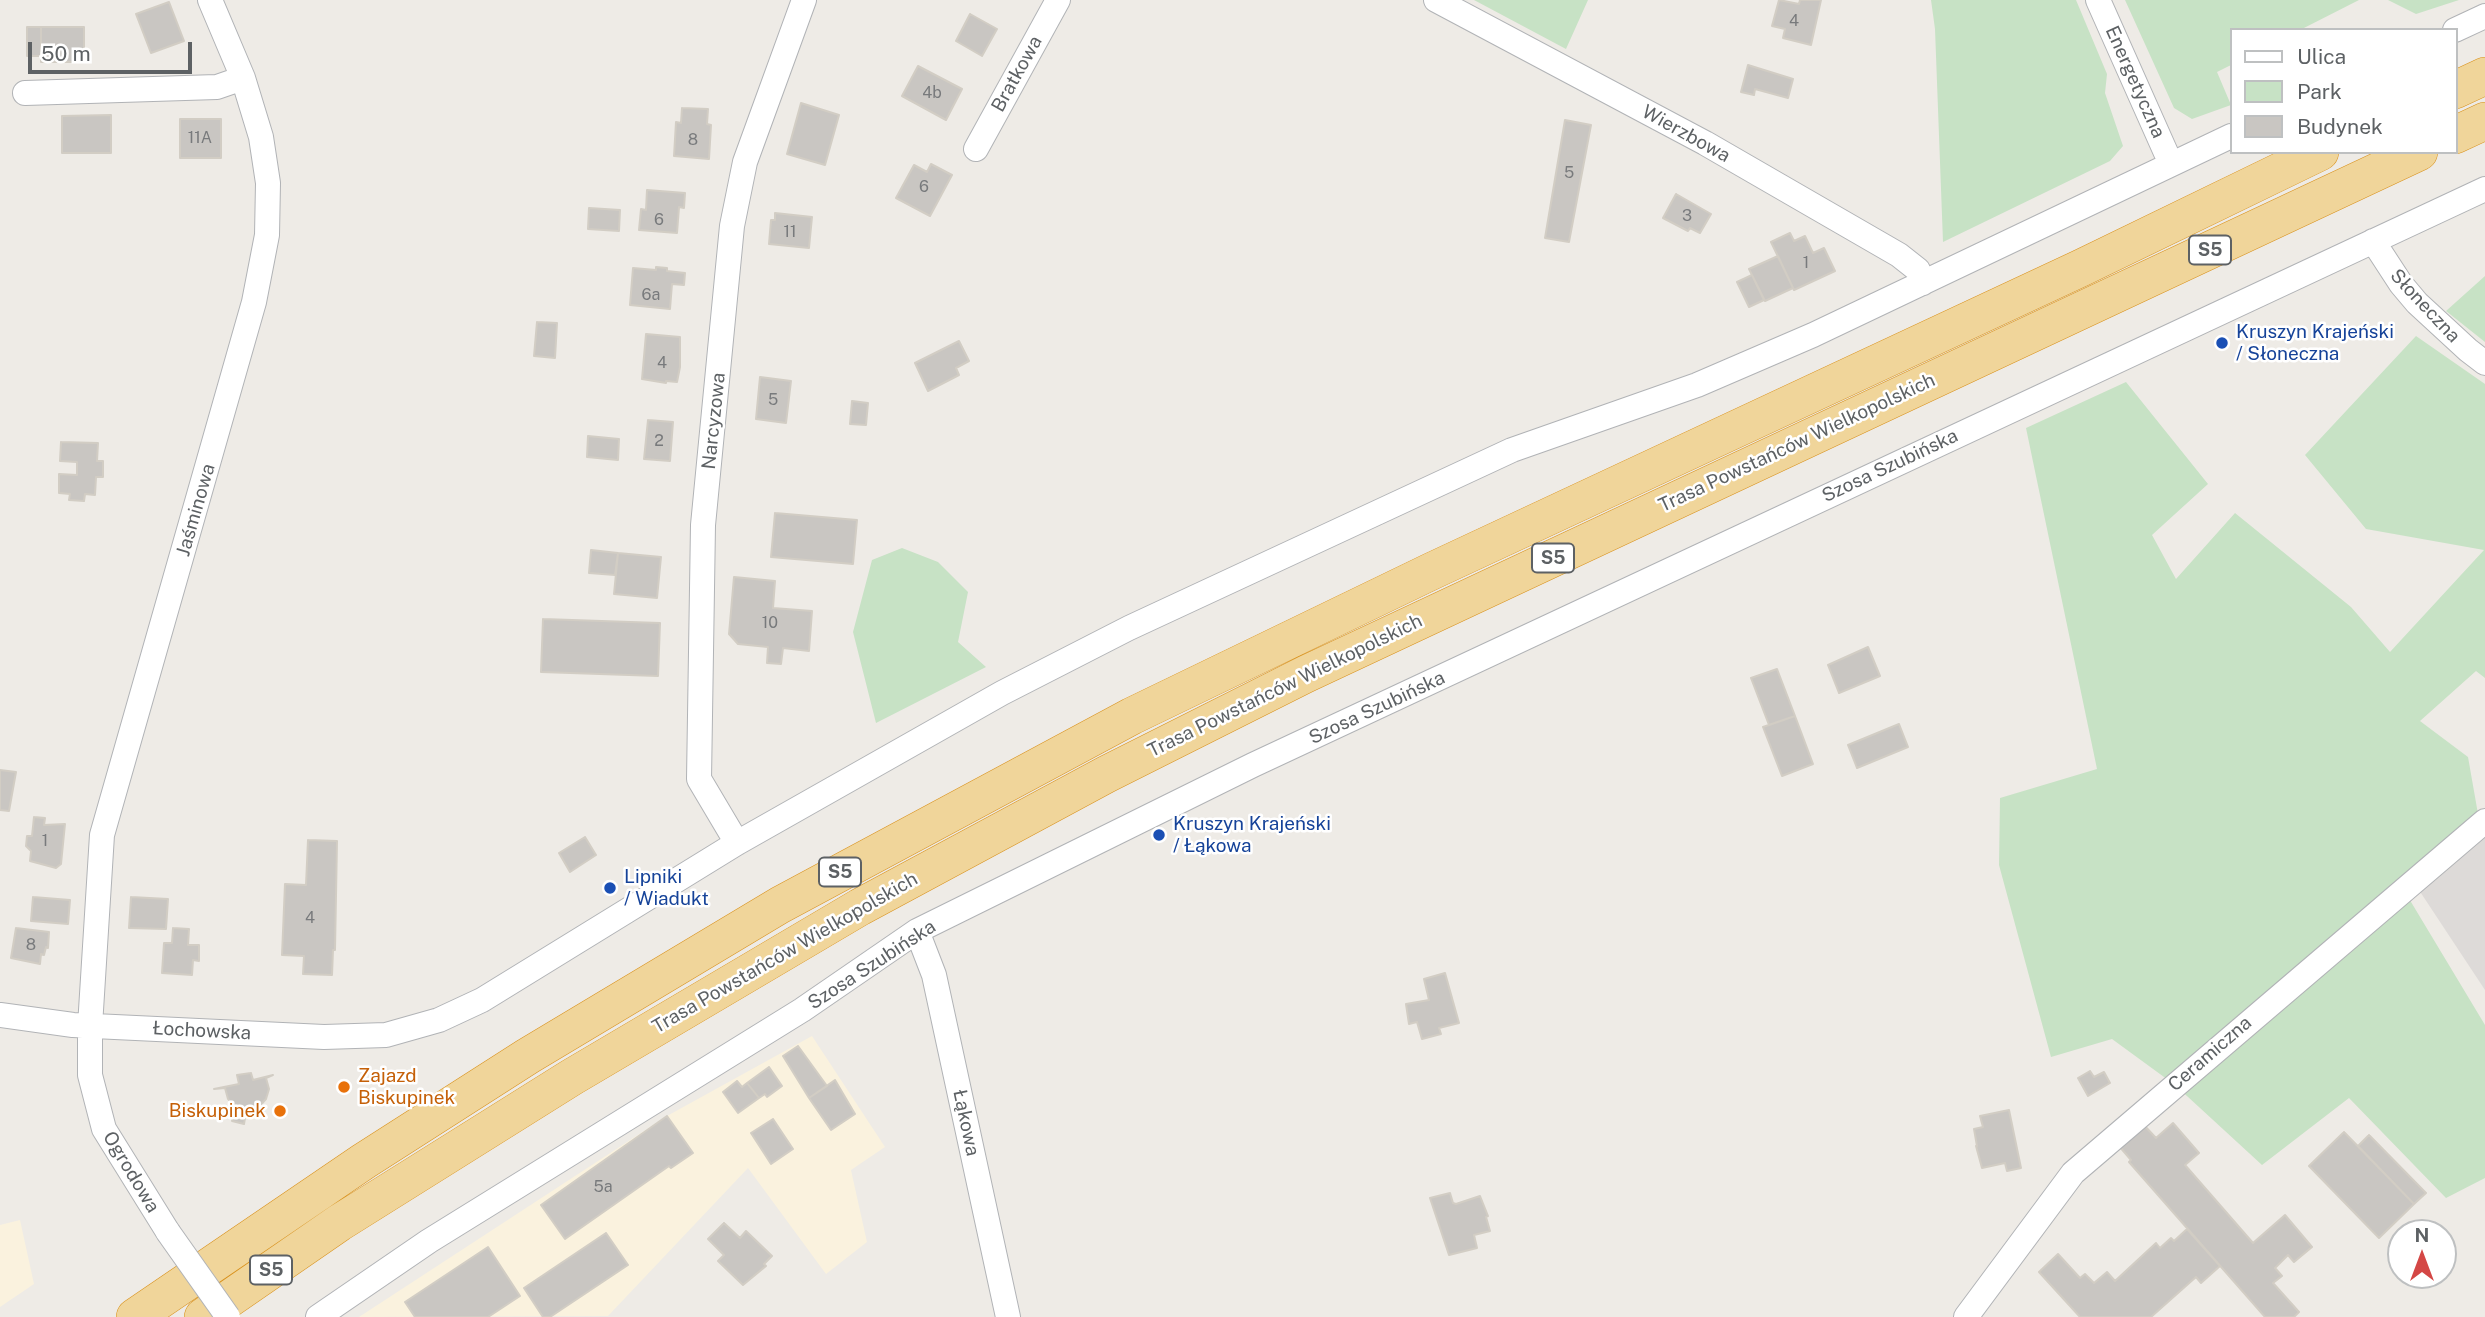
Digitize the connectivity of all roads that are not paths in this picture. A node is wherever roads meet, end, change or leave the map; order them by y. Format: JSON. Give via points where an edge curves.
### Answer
{"nodes":[{"id":1,"x":211,"y":0,"type":"edge"},
{"id":2,"x":804,"y":0,"type":"edge"},
{"id":3,"x":1058,"y":0,"type":"edge"},
{"id":4,"x":1436,"y":0,"type":"edge"},
{"id":5,"x":2098,"y":0,"type":"edge"},
{"id":6,"x":2485,"y":16,"type":"edge"},
{"id":7,"x":2457,"y":29,"type":"edge"},
{"id":8,"x":2485,"y":76,"type":"edge"},
{"id":9,"x":243,"y":78,"type":"junction"},
{"id":10,"x":2457,"y":89,"type":"edge"},
{"id":11,"x":25,"y":93,"type":"dead end"},
{"id":12,"x":2485,"y":121,"type":"edge"},
{"id":13,"x":2457,"y":134,"type":"edge"},
{"id":14,"x":2230,"y":136,"type":"edge"},
{"id":15,"x":976,"y":149,"type":"dead end"},
{"id":16,"x":2316,"y":154,"type":"edge"},
{"id":17,"x":2415,"y":154,"type":"edge"},
{"id":18,"x":2171,"y":164,"type":"junction"},
{"id":19,"x":2485,"y":189,"type":"edge"},
{"id":20,"x":2373,"y":241,"type":"junction"},
{"id":21,"x":1923,"y":283,"type":"junction"},
{"id":22,"x":2485,"y":363,"type":"edge"},
{"id":23,"x":2485,"y":821,"type":"edge"},
{"id":24,"x":737,"y":843,"type":"junction"},
{"id":25,"x":917,"y":931,"type":"junction"},
{"id":26,"x":0,"y":1015,"type":"edge"},
{"id":27,"x":90,"y":1026,"type":"junction"},
{"id":28,"x":135,"y":1317,"type":"edge"},
{"id":29,"x":204,"y":1317,"type":"edge"},
{"id":30,"x":228,"y":1317,"type":"edge"},
{"id":31,"x":318,"y":1317,"type":"edge"},
{"id":32,"x":1008,"y":1317,"type":"edge"},
{"id":33,"x":1966,"y":1317,"type":"edge"}],
"edges":[{"from":1,"to":9,"type":"street","name":"Jaśminowa"},
{"from":2,"to":24,"type":"street","name":"Narcyzowa","via":[[745,162],[732,226],[703,526],[699,779]]},
{"from":3,"to":15,"type":"street","name":"Bratkowa"},
{"from":4,"to":21,"type":"street","name":"Wierzbowa","via":[[1705,143],[1899,255],[1918,270]]},
{"from":5,"to":18,"type":"street","name":"Energetyczna"},
{"from":6,"to":7,"type":"street"},
{"from":8,"to":10,"type":"highway"},
{"from":9,"to":11,"type":"street","via":[[216,87]]},
{"from":9,"to":27,"type":"street","name":"Jaśminowa","via":[[261,137],[268,183],[267,235],[254,302],[102,835]]},
{"from":12,"to":13,"type":"highway"},
{"from":14,"to":18,"type":"street"},
{"from":16,"to":28,"type":"highway","name":"Trasa Powstańców Wielkopolskich","number":"S5","via":[[1132,716],[780,905],[528,1056]]},
{"from":17,"to":29,"type":"highway","name":"Trasa Powstańców Wielkopolskich","number":"S5","via":[[1306,674],[1107,774],[860,907],[584,1070],[340,1223]]},
{"from":18,"to":21,"type":"street"},
{"from":19,"to":20,"type":"street","name":"Szosa Szubińska"},
{"from":20,"to":22,"type":"street","name":"Słoneczna","via":[[2417,303]]},
{"from":20,"to":25,"type":"street","name":"Szosa Szubińska","via":[[1253,765]]},
{"from":21,"to":24,"type":"street","via":[[1697,385],[1512,450],[1129,628],[1002,693]]},
{"from":23,"to":33,"type":"street","name":"Ceramiczna","via":[[2073,1173]]},
{"from":24,"to":27,"type":"street","name":"Łochowska","via":[[482,1000],[404,1032],[324,1037]]},
{"from":25,"to":31,"type":"street","name":"Szosa Szubińska","via":[[802,1010],[429,1241]]},
{"from":25,"to":32,"type":"street","name":"Łąkowa","via":[[934,975]]},
{"from":26,"to":27,"type":"street","name":"Łochowska"},
{"from":27,"to":30,"type":"street","name":"Ogrodowa","bridge":true,"via":[[90,1075],[104,1129]]}]}
